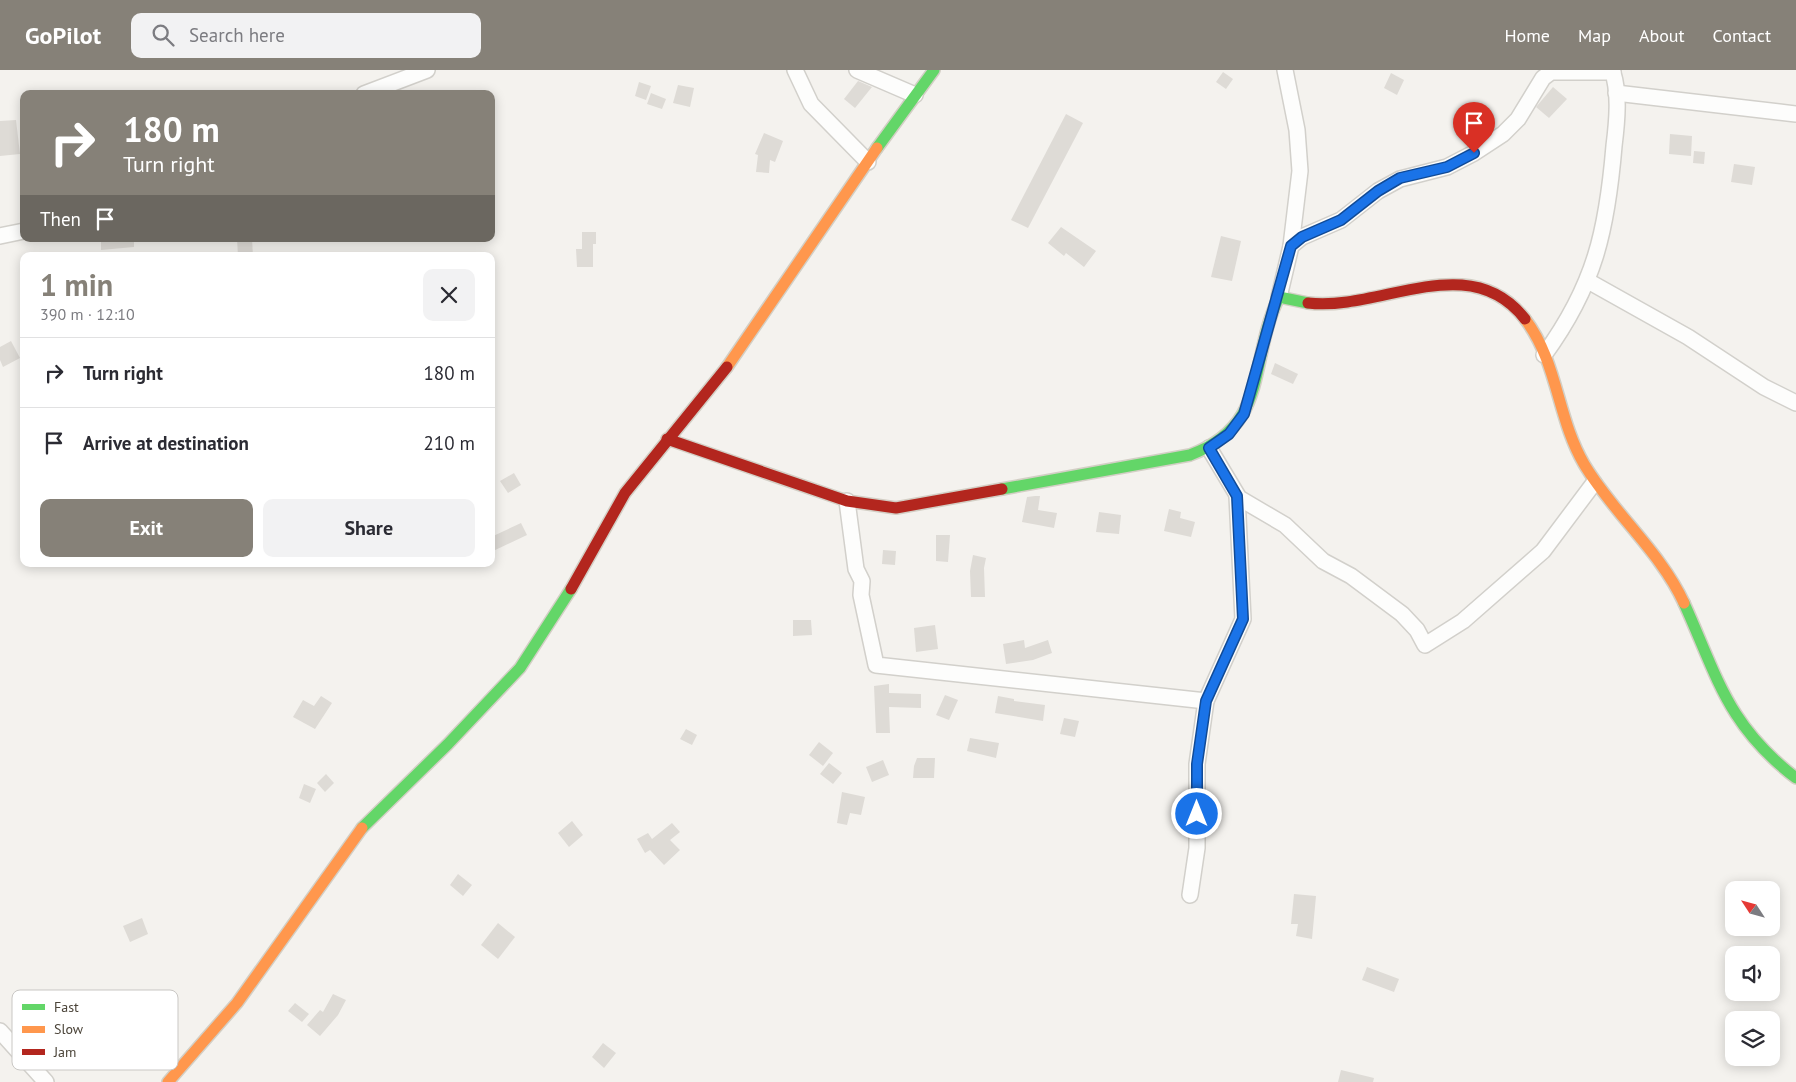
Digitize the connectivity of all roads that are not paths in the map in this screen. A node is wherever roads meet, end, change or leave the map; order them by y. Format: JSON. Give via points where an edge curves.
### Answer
{"nodes":[{"id":1,"x":427,"y":70,"type":"edge"},
{"id":2,"x":795,"y":70,"type":"edge"},
{"id":3,"x":857,"y":70,"type":"edge"},
{"id":4,"x":934,"y":70,"type":"edge"},
{"id":5,"x":1285,"y":70,"type":"edge"},
{"id":6,"x":1612,"y":71,"type":"edge"},
{"id":7,"x":374,"y":90,"type":"edge"},
{"id":8,"x":1616,"y":93,"type":"junction"},
{"id":9,"x":915,"y":95,"type":"junction"},
{"id":10,"x":1796,"y":114,"type":"edge"},
{"id":11,"x":868,"y":162,"type":"junction"},
{"id":12,"x":20,"y":233,"type":"edge"},
{"id":13,"x":0,"y":236,"type":"edge"},
{"id":14,"x":1291,"y":246,"type":"junction"},
{"id":15,"x":1588,"y":281,"type":"junction"},
{"id":16,"x":1278,"y":296,"type":"junction"},
{"id":17,"x":1544,"y":355,"type":"junction"},
{"id":18,"x":1796,"y":403,"type":"edge"},
{"id":19,"x":666,"y":439,"type":"junction"},
{"id":20,"x":1209,"y":448,"type":"junction"},
{"id":21,"x":1594,"y":483,"type":"junction"},
{"id":22,"x":1237,"y":496,"type":"junction"},
{"id":23,"x":847,"y":501,"type":"junction"},
{"id":24,"x":1206,"y":701,"type":"junction"},
{"id":25,"x":1796,"y":778,"type":"edge"},
{"id":26,"x":1190,"y":896,"type":"dead end"},
{"id":27,"x":0,"y":1031,"type":"edge"},
{"id":28,"x":12,"y":1044,"type":"edge"},
{"id":29,"x":35,"y":1070,"type":"edge"},
{"id":30,"x":46,"y":1082,"type":"edge"},
{"id":31,"x":168,"y":1082,"type":"edge"}],
"edges":[{"from":1,"to":7,"type":"street"},
{"from":2,"to":11,"type":"street","via":[[811,104]]},
{"from":3,"to":9,"type":"street"},
{"from":4,"to":9,"type":"street"},
{"from":5,"to":14,"type":"street","via":[[1298,130],[1300,171]]},
{"from":6,"to":8,"type":"street"},
{"from":6,"to":14,"type":"street","via":[[1551,72],[1543,78],[1518,119],[1496,139],[1447,167],[1400,178],[1341,220],[1302,237]]},
{"from":8,"to":10,"type":"street"},
{"from":8,"to":15,"type":"street","via":[[1611,187],[1603,236]]},
{"from":9,"to":11,"type":"street"},
{"from":11,"to":19,"type":"street","via":[[715,385]]},
{"from":12,"to":13,"type":"street"},
{"from":14,"to":16,"type":"street"},
{"from":15,"to":17,"type":"street","via":[[1565,327]]},
{"from":15,"to":18,"type":"street"},
{"from":16,"to":17,"type":"street","via":[[1334,304],[1426,287],[1466,285],[1488,289],[1521,312]]},
{"from":16,"to":20,"type":"street","via":[[1244,414],[1229,434]]},
{"from":17,"to":21,"type":"street","via":[[1573,442]]},
{"from":19,"to":23,"type":"street"},
{"from":19,"to":31,"type":"street","via":[[625,493],[584,570],[520,668],[364,826],[254,980]]},
{"from":20,"to":22,"type":"street"},
{"from":20,"to":23,"type":"street","via":[[1190,455],[896,508]]},
{"from":21,"to":22,"type":"street","via":[[1543,551],[1463,621],[1425,645],[1417,630],[1402,614],[1351,576],[1322,561],[1285,525]]},
{"from":21,"to":25,"type":"street","via":[[1654,555],[1681,596],[1731,712],[1772,762]]},
{"from":22,"to":24,"type":"street","via":[[1243,619]]},
{"from":23,"to":24,"type":"street","via":[[856,569],[862,581],[861,595],[876,665]]},
{"from":24,"to":26,"type":"street","via":[[1197,764],[1197,848]]},
{"from":27,"to":28,"type":"street"},
{"from":29,"to":30,"type":"street"}]}
